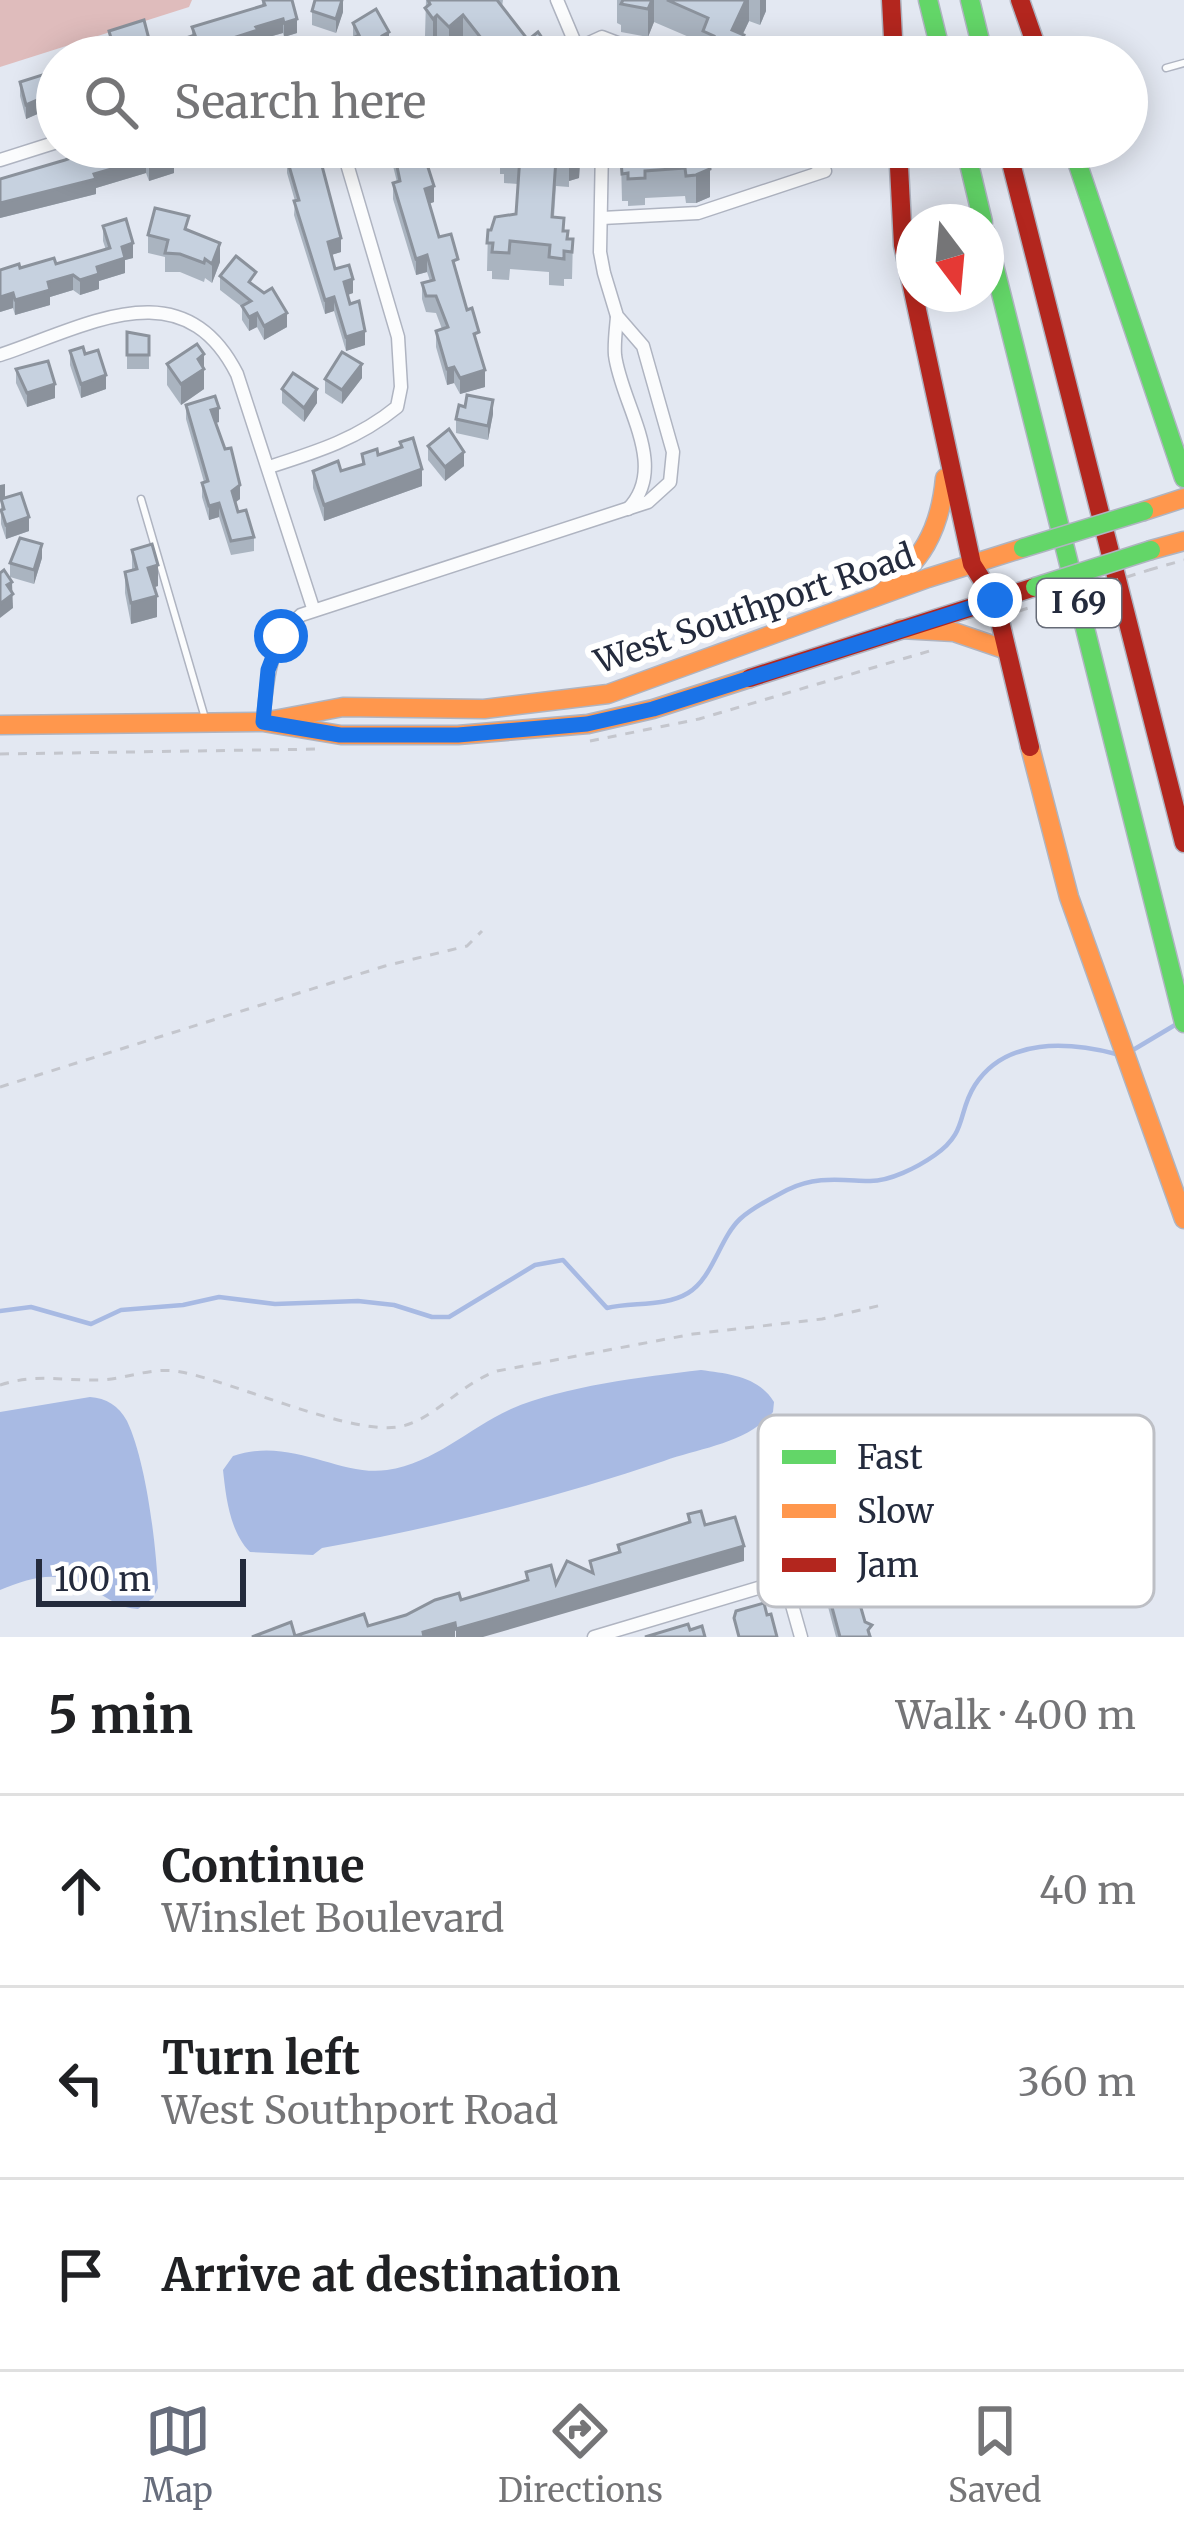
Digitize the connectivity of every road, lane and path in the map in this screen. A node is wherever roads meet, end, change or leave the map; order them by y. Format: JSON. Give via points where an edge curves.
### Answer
{"nodes":[{"id":1,"x":557,"y":0,"type":"edge"},
{"id":2,"x":891,"y":0,"type":"edge"},
{"id":3,"x":928,"y":0,"type":"edge"},
{"id":4,"x":970,"y":0,"type":"edge"},
{"id":5,"x":1020,"y":0,"type":"edge"},
{"id":6,"x":572,"y":36,"type":"edge"},
{"id":7,"x":893,"y":36,"type":"edge"},
{"id":8,"x":937,"y":36,"type":"edge"},
{"id":9,"x":979,"y":36,"type":"edge"},
{"id":10,"x":1033,"y":36,"type":"edge"},
{"id":11,"x":1184,"y":63,"type":"edge"},
{"id":12,"x":1166,"y":68,"type":"dead end"},
{"id":13,"x":36,"y":149,"type":"edge"},
{"id":14,"x":0,"y":160,"type":"edge"},
{"id":15,"x":348,"y":168,"type":"edge"},
{"id":16,"x":602,"y":168,"type":"edge"},
{"id":17,"x":821,"y":168,"type":"edge"},
{"id":18,"x":899,"y":168,"type":"edge"},
{"id":19,"x":969,"y":168,"type":"edge"},
{"id":20,"x":1012,"y":168,"type":"edge"},
{"id":21,"x":1079,"y":168,"type":"edge"},
{"id":22,"x":978,"y":204,"type":"edge"},
{"id":23,"x":602,"y":218,"type":"junction"},
{"id":24,"x":1004,"y":305,"type":"edge"},
{"id":25,"x":617,"y":316,"type":"junction"},
{"id":26,"x":0,"y":355,"type":"edge"},
{"id":27,"x":1158,"y":404,"type":"junction"},
{"id":28,"x":945,"y":439,"type":"junction"},
{"id":29,"x":1184,"y":444,"type":"edge"},
{"id":30,"x":269,"y":467,"type":"junction"},
{"id":31,"x":1184,"y":478,"type":"edge"},
{"id":32,"x":1184,"y":498,"type":"edge"},
{"id":33,"x":141,"y":499,"type":"dead end"},
{"id":34,"x":628,"y":509,"type":"junction"},
{"id":35,"x":1184,"y":541,"type":"edge"},
{"id":36,"x":1150,"y":560,"type":"junction"},
{"id":37,"x":1184,"y":560,"type":"edge"},
{"id":38,"x":972,"y":564,"type":"junction"},
{"id":39,"x":879,"y":595,"type":"junction"},
{"id":40,"x":1038,"y":596,"type":"junction"},
{"id":41,"x":995,"y":600,"type":"junction"},
{"id":42,"x":313,"y":608,"type":"junction"},
{"id":43,"x":1015,"y":613,"type":"dead end"},
{"id":44,"x":901,"y":629,"type":"junction"},
{"id":45,"x":1004,"y":649,"type":"junction"},
{"id":46,"x":206,"y":722,"type":"junction"},
{"id":47,"x":263,"y":722,"type":"junction"},
{"id":48,"x":0,"y":725,"type":"edge"},
{"id":49,"x":1184,"y":842,"type":"edge"},
{"id":50,"x":482,"y":931,"type":"dead end"},
{"id":51,"x":1184,"y":1023,"type":"edge"},
{"id":52,"x":0,"y":1087,"type":"edge"},
{"id":53,"x":1184,"y":1219,"type":"edge"},
{"id":54,"x":886,"y":1304,"type":"dead end"},
{"id":55,"x":0,"y":1384,"type":"edge"},
{"id":56,"x":758,"y":1588,"type":"edge"},
{"id":57,"x":793,"y":1607,"type":"edge"},
{"id":58,"x":594,"y":1637,"type":"edge"},
{"id":59,"x":801,"y":1637,"type":"edge"}],
"edges":[{"from":1,"to":6,"type":"street"},
{"from":2,"to":7,"type":"main road"},
{"from":3,"to":8,"type":"main road"},
{"from":4,"to":9,"type":"main road"},
{"from":5,"to":10,"type":"main road"},
{"from":11,"to":12,"type":"lane"},
{"from":13,"to":14,"type":"street"},
{"from":15,"to":30,"type":"street","via":[[398,338],[397,407],[362,434]]},
{"from":16,"to":23,"type":"street"},
{"from":17,"to":23,"type":"street","via":[[698,213]]},
{"from":18,"to":28,"type":"main road","via":[[903,245]]},
{"from":19,"to":22,"type":"main road"},
{"from":20,"to":49,"type":"main road","number":"I 69"},
{"from":21,"to":27,"type":"main road"},
{"from":23,"to":25,"type":"street","via":[[600,252]]},
{"from":24,"to":51,"type":"main road","number":"I 69"},
{"from":25,"to":34,"type":"street","via":[[615,354],[646,467]]},
{"from":25,"to":34,"type":"street","via":[[643,346],[674,462],[664,490]]},
{"from":26,"to":30,"type":"street","via":[[147,310],[198,323],[228,356]]},
{"from":27,"to":29,"type":"main road"},
{"from":27,"to":31,"type":"main road"},
{"from":28,"to":38,"type":"main road"},
{"from":28,"to":39,"type":"main road","via":[[944,500],[932,545]]},
{"from":30,"to":42,"type":"street"},
{"from":32,"to":38,"type":"main road","name":"West Southport Road","bridge":true},
{"from":33,"to":46,"type":"lane"},
{"from":34,"to":42,"type":"street"},
{"from":35,"to":36,"type":"main road","name":"West Southport Road"},
{"from":36,"to":37,"type":"path"},
{"from":36,"to":40,"type":"main road","name":"West Southport Road","bridge":true},
{"from":36,"to":40,"type":"path","bridge":true},
{"from":38,"to":39,"type":"main road","name":"West Southport Road"},
{"from":38,"to":41,"type":"main road"},
{"from":39,"to":47,"type":"main road","name":"West Southport Road","via":[[608,694],[484,709],[343,707]]},
{"from":40,"to":41,"type":"main road","name":"West Southport Road"},
{"from":40,"to":43,"type":"path"},
{"from":41,"to":44,"type":"main road","name":"West Southport Road"},
{"from":41,"to":45,"type":"main road"},
{"from":42,"to":47,"type":"street","via":[[290,624],[272,654]]},
{"from":44,"to":45,"type":"main road","via":[[947,628]]},
{"from":44,"to":47,"type":"main road","name":"West Southport Road","via":[[587,724],[340,735]]},
{"from":45,"to":53,"type":"main road","via":[[1069,897]]},
{"from":46,"to":47,"type":"main road","name":"West Southport Road"},
{"from":46,"to":48,"type":"main road","name":"West Southport Road"},
{"from":50,"to":52,"type":"path","via":[[467,946]]},
{"from":54,"to":55,"type":"path","via":[[497,1371],[405,1426],[386,1428],[181,1372]]},
{"from":56,"to":58,"type":"street"},
{"from":57,"to":59,"type":"street"}]}
